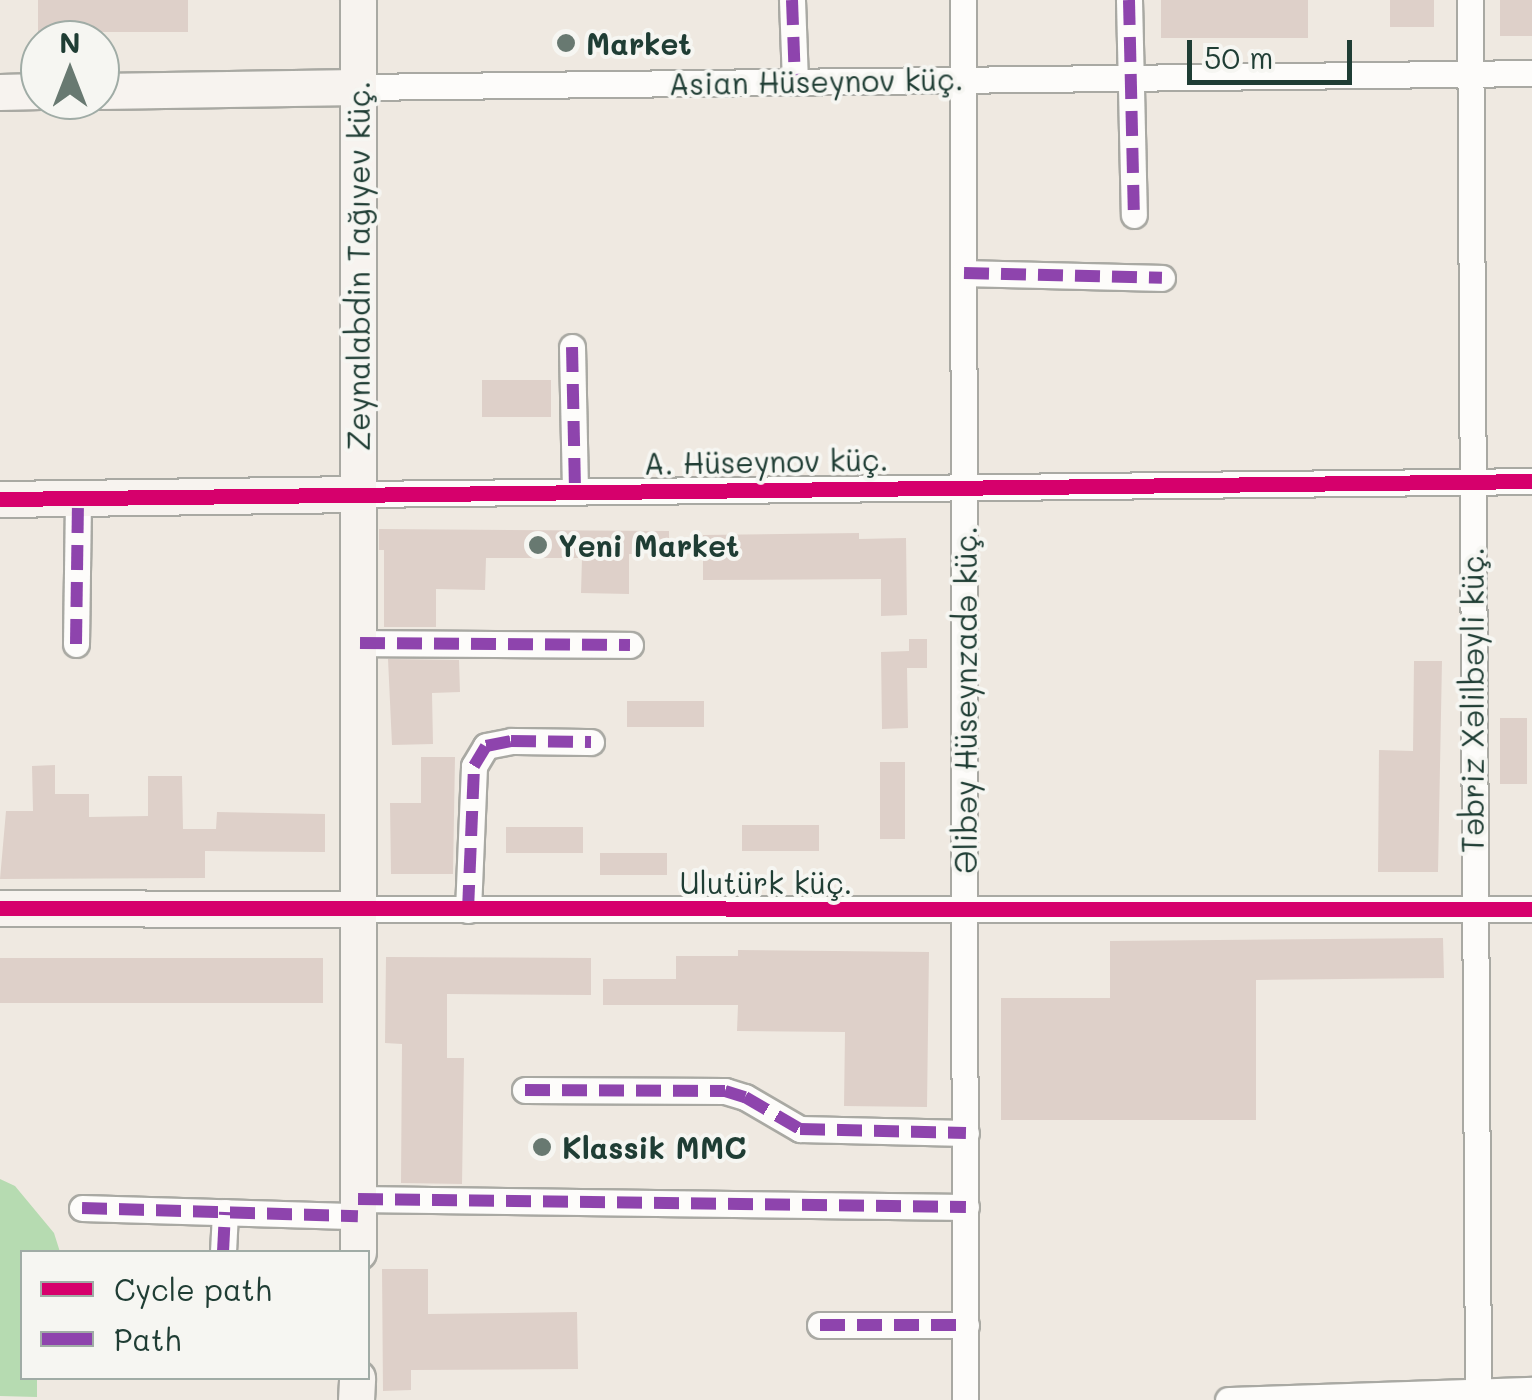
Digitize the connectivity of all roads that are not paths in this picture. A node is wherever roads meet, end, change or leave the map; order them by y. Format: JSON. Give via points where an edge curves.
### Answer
{"nodes":[{"id":1,"x":358,"y":0,"type":"edge"},
{"id":2,"x":792,"y":0,"type":"edge"},
{"id":3,"x":963,"y":0,"type":"edge"},
{"id":4,"x":1129,"y":0,"type":"edge"},
{"id":5,"x":1470,"y":0,"type":"edge"},
{"id":6,"x":1470,"y":74,"type":"junction"},
{"id":7,"x":1532,"y":74,"type":"edge"},
{"id":8,"x":1130,"y":77,"type":"junction"},
{"id":9,"x":963,"y":79,"type":"junction"},
{"id":10,"x":796,"y":81,"type":"junction"},
{"id":11,"x":357,"y":87,"type":"junction"},
{"id":12,"x":120,"y":90,"type":"edge"},
{"id":13,"x":1134,"y":216,"type":"dead end"},
{"id":14,"x":964,"y":273,"type":"junction"},
{"id":15,"x":1162,"y":278,"type":"dead end"},
{"id":16,"x":572,"y":347,"type":"dead end"},
{"id":17,"x":1532,"y":481,"type":"edge"},
{"id":18,"x":1472,"y":482,"type":"junction"},
{"id":19,"x":964,"y":485,"type":"junction"},
{"id":20,"x":576,"y":491,"type":"junction"},
{"id":21,"x":360,"y":494,"type":"junction"},
{"id":22,"x":78,"y":498,"type":"junction"},
{"id":23,"x":0,"y":499,"type":"edge"},
{"id":24,"x":360,"y":643,"type":"junction"},
{"id":25,"x":76,"y":644,"type":"dead end"},
{"id":26,"x":630,"y":645,"type":"dead end"},
{"id":27,"x":591,"y":742,"type":"dead end"},
{"id":28,"x":0,"y":908,"type":"edge"},
{"id":29,"x":1532,"y":908,"type":"edge"},
{"id":30,"x":359,"y":909,"type":"junction"},
{"id":31,"x":966,"y":909,"type":"junction"},
{"id":32,"x":1473,"y":909,"type":"junction"},
{"id":33,"x":468,"y":910,"type":"junction"},
{"id":34,"x":524,"y":1090,"type":"dead end"},
{"id":35,"x":966,"y":1133,"type":"junction"},
{"id":36,"x":966,"y":1207,"type":"junction"},
{"id":37,"x":82,"y":1208,"type":"dead end"},
{"id":38,"x":358,"y":1208,"type":"junction"},
{"id":39,"x":225,"y":1212,"type":"junction"},
{"id":40,"x":224,"y":1250,"type":"edge"},
{"id":41,"x":358,"y":1250,"type":"edge"},
{"id":42,"x":820,"y":1325,"type":"dead end"},
{"id":43,"x":966,"y":1325,"type":"junction"},
{"id":44,"x":1532,"y":1390,"type":"edge"},
{"id":45,"x":1478,"y":1396,"type":"edge"},
{"id":46,"x":965,"y":1400,"type":"edge"},
{"id":47,"x":1228,"y":1400,"type":"edge"}],
"edges":[{"from":1,"to":11,"type":"street","name":"Zeynalabdin Tağıyev küç."},
{"from":2,"to":10,"type":"street"},
{"from":3,"to":9,"type":"street","name":"Əlibəy Hüseynzadə küç."},
{"from":4,"to":8,"type":"street"},
{"from":5,"to":6,"type":"street","name":"Təbriz Xəlilbəyli küç."},
{"from":6,"to":7,"type":"street","name":"Asian Hüseynov küç."},
{"from":6,"to":8,"type":"street","name":"Asian Hüseynov küç."},
{"from":6,"to":18,"type":"street","name":"Təbriz Xəlilbəyli küç."},
{"from":8,"to":9,"type":"street","name":"Asian Hüseynov küç."},
{"from":8,"to":13,"type":"street"},
{"from":9,"to":10,"type":"street","name":"Asian Hüseynov küç."},
{"from":9,"to":14,"type":"street","name":"Əlibəy Hüseynzadə küç."},
{"from":10,"to":11,"type":"street","name":"Asian Hüseynov küç."},
{"from":11,"to":12,"type":"street","name":"Asian Hüseynov küç."},
{"from":11,"to":21,"type":"street","name":"Zeynalabdin Tağıyev küç."},
{"from":14,"to":15,"type":"street"},
{"from":14,"to":19,"type":"street","name":"Əlibəy Hüseynzadə küç."},
{"from":16,"to":20,"type":"street"},
{"from":17,"to":18,"type":"street","name":"A. Hüseynov küç."},
{"from":18,"to":19,"type":"street","name":"A. Hüseynov küç."},
{"from":18,"to":32,"type":"street","name":"Təbriz Xəlilbəyli küç."},
{"from":19,"to":20,"type":"street","name":"A. Hüseynov küç."},
{"from":19,"to":31,"type":"street","name":"Əlibəy Hüseynzadə küç."},
{"from":20,"to":21,"type":"street","name":"A. Hüseynov küç."},
{"from":21,"to":22,"type":"street","name":"A. Hüseynov küç."},
{"from":21,"to":24,"type":"street","name":"Zeynalabdin Tağıyev küç."},
{"from":22,"to":23,"type":"street","name":"A. Hüseynov küç."},
{"from":22,"to":25,"type":"street"},
{"from":24,"to":26,"type":"street"},
{"from":24,"to":30,"type":"street","name":"Zeynalabdin Tağıyev küç."},
{"from":27,"to":33,"type":"street","via":[[486,746],[474,766]]},
{"from":28,"to":30,"type":"street","name":"Ulutürk küç."},
{"from":29,"to":32,"type":"street","name":"Ulutürk küç."},
{"from":30,"to":33,"type":"street","name":"Ulutürk küç."},
{"from":30,"to":38,"type":"street","name":"Zeynalabdin Tağıyev küç."},
{"from":31,"to":32,"type":"street","name":"Ulutürk küç."},
{"from":31,"to":33,"type":"street","name":"Ulutürk küç."},
{"from":31,"to":35,"type":"street","name":"Əlibəy Hüseynzadə küç."},
{"from":32,"to":45,"type":"street","name":"Təbriz Xəlilbəyli küç."},
{"from":34,"to":35,"type":"street","via":[[725,1091],[800,1129]]},
{"from":35,"to":36,"type":"street","name":"Əlibəy Hüseynzadə küç."},
{"from":36,"to":38,"type":"street"},
{"from":36,"to":43,"type":"street","name":"Əlibəy Hüseynzadə küç."},
{"from":37,"to":39,"type":"street"},
{"from":38,"to":39,"type":"street"},
{"from":38,"to":41,"type":"street","name":"Zeynalabdin Tağıyev küç."},
{"from":39,"to":40,"type":"street"},
{"from":42,"to":43,"type":"street"},
{"from":43,"to":46,"type":"street","name":"Əlibəy Hüseynzadə küç."},
{"from":44,"to":45,"type":"street"},
{"from":45,"to":47,"type":"street"}]}
